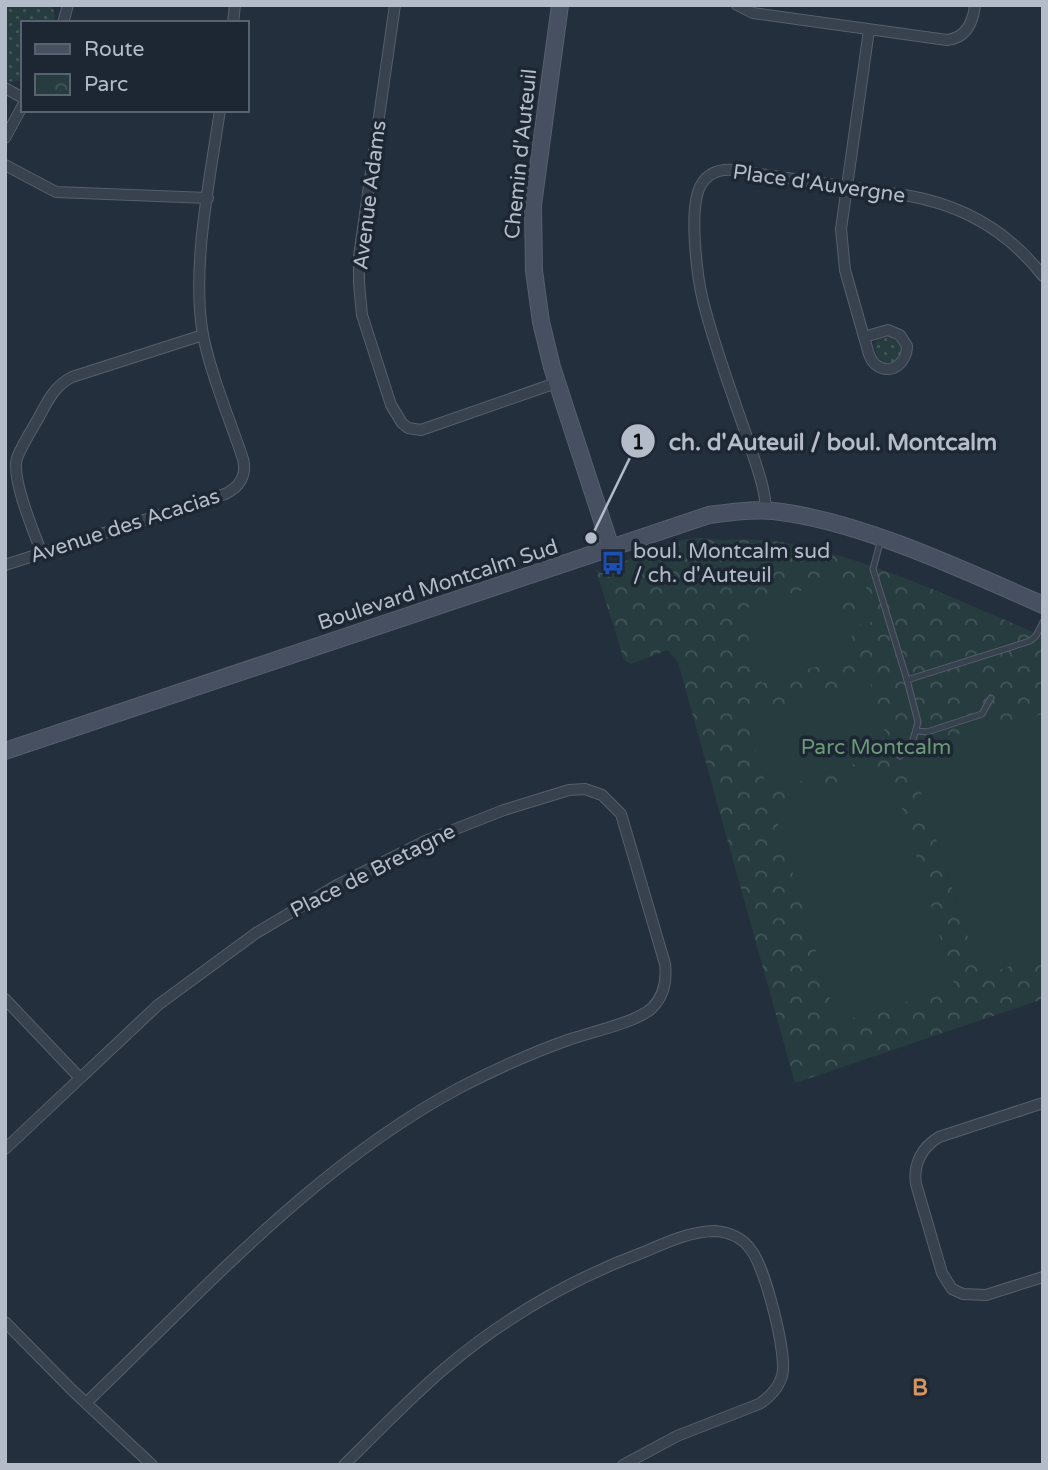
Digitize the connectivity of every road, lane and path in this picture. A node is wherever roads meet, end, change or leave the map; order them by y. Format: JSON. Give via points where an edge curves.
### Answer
{"nodes":[{"id":1,"x":396,"y":5,"type":"edge"},
{"id":2,"x":560,"y":5,"type":"edge"},
{"id":3,"x":737,"y":5,"type":"edge"},
{"id":4,"x":975,"y":5,"type":"edge"},
{"id":5,"x":869,"y":30,"type":"junction"},
{"id":6,"x":5,"y":88,"type":"edge"},
{"id":7,"x":21,"y":97,"type":"edge"},
{"id":8,"x":21,"y":109,"type":"edge"},
{"id":9,"x":220,"y":112,"type":"edge"},
{"id":10,"x":5,"y":138,"type":"edge"},
{"id":11,"x":5,"y":165,"type":"edge"},
{"id":12,"x":846,"y":186,"type":"junction"},
{"id":13,"x":208,"y":198,"type":"junction"},
{"id":14,"x":1043,"y":276,"type":"edge"},
{"id":15,"x":203,"y":335,"type":"junction"},
{"id":16,"x":864,"y":337,"type":"dead end"},
{"id":17,"x":556,"y":383,"type":"junction"},
{"id":18,"x":766,"y":510,"type":"junction"},
{"id":19,"x":881,"y":539,"type":"junction"},
{"id":20,"x":611,"y":548,"type":"junction"},
{"id":21,"x":41,"y":554,"type":"junction"},
{"id":22,"x":5,"y":565,"type":"edge"},
{"id":23,"x":1043,"y":605,"type":"edge"},
{"id":24,"x":1043,"y":622,"type":"edge"},
{"id":25,"x":907,"y":680,"type":"junction"},
{"id":26,"x":991,"y":698,"type":"dead end"},
{"id":27,"x":917,"y":731,"type":"junction"},
{"id":28,"x":5,"y":751,"type":"edge"},
{"id":29,"x":900,"y":756,"type":"dead end"},
{"id":30,"x":5,"y":999,"type":"edge"},
{"id":31,"x":79,"y":1077,"type":"junction"},
{"id":32,"x":1043,"y":1104,"type":"edge"},
{"id":33,"x":5,"y":1149,"type":"edge"},
{"id":34,"x":1043,"y":1277,"type":"edge"},
{"id":35,"x":5,"y":1322,"type":"edge"},
{"id":36,"x":86,"y":1403,"type":"junction"},
{"id":37,"x":152,"y":1465,"type":"edge"},
{"id":38,"x":344,"y":1465,"type":"edge"},
{"id":39,"x":623,"y":1465,"type":"edge"}],
"edges":[{"from":1,"to":17,"type":"street","name":"Avenue Adams","via":[[359,269],[362,315],[391,405],[408,428],[421,429]]},
{"from":2,"to":17,"type":"street","name":"Chemin d'Auteuil","via":[[535,182],[532,240],[541,322]]},
{"from":3,"to":5,"type":"street","via":[[753,13]]},
{"from":4,"to":5,"type":"street","via":[[972,23],[954,39]]},
{"from":5,"to":12,"type":"street"},
{"from":6,"to":7,"type":"street"},
{"from":8,"to":10,"type":"street"},
{"from":9,"to":13,"type":"street","name":"Avenue des Acacias"},
{"from":11,"to":13,"type":"street","via":[[56,192]]},
{"from":12,"to":14,"type":"street","name":"Place d'Auvergne","via":[[923,199],[968,214],[1016,245]]},
{"from":12,"to":16,"type":"street","via":[[842,257]]},
{"from":12,"to":18,"type":"street","name":"Place d'Auvergne","via":[[725,170],[710,175],[698,194],[695,245],[701,292]]},
{"from":13,"to":15,"type":"street","name":"Avenue des Acacias","via":[[200,267]]},
{"from":15,"to":21,"type":"street","via":[[72,377],[51,395],[16,465]]},
{"from":15,"to":21,"type":"street","name":"Avenue des Acacias","via":[[243,459],[240,482],[225,494]]},
{"from":17,"to":20,"type":"street","name":"Chemin d'Auteuil"},
{"from":18,"to":19,"type":"street","name":"Boulevard Montcalm Sud"},
{"from":18,"to":20,"type":"street","name":"Boulevard Montcalm Sud","via":[[709,515]]},
{"from":19,"to":23,"type":"street","name":"Boulevard Montcalm Sud"},
{"from":19,"to":25,"type":"lane","via":[[873,569]]},
{"from":20,"to":28,"type":"street","name":"Boulevard Montcalm Sud"},
{"from":21,"to":22,"type":"street","name":"Avenue des Acacias"},
{"from":24,"to":25,"type":"lane","via":[[1030,641]]},
{"from":25,"to":27,"type":"lane"},
{"from":26,"to":27,"type":"lane","via":[[982,714]]},
{"from":27,"to":29,"type":"lane"},
{"from":30,"to":31,"type":"street"},
{"from":31,"to":33,"type":"street","name":"Place de Bretagne"},
{"from":31,"to":36,"type":"street","name":"Place de Bretagne","via":[[158,1004],[233,948],[317,896],[410,848],[504,810],[576,789],[602,795],[621,814],[665,964],[665,984],[654,1006],[637,1017],[496,1070],[436,1100],[375,1139],[271,1223]]},
{"from":32,"to":34,"type":"street","via":[[939,1137],[922,1153],[915,1173],[942,1273],[952,1289],[986,1295]]},
{"from":35,"to":36,"type":"street"},
{"from":36,"to":37,"type":"street"},
{"from":38,"to":39,"type":"street","via":[[443,1370],[542,1300],[611,1265],[684,1237],[714,1231],[736,1237],[755,1255],[774,1315],[784,1357],[779,1384],[759,1404],[677,1436]]}]}
